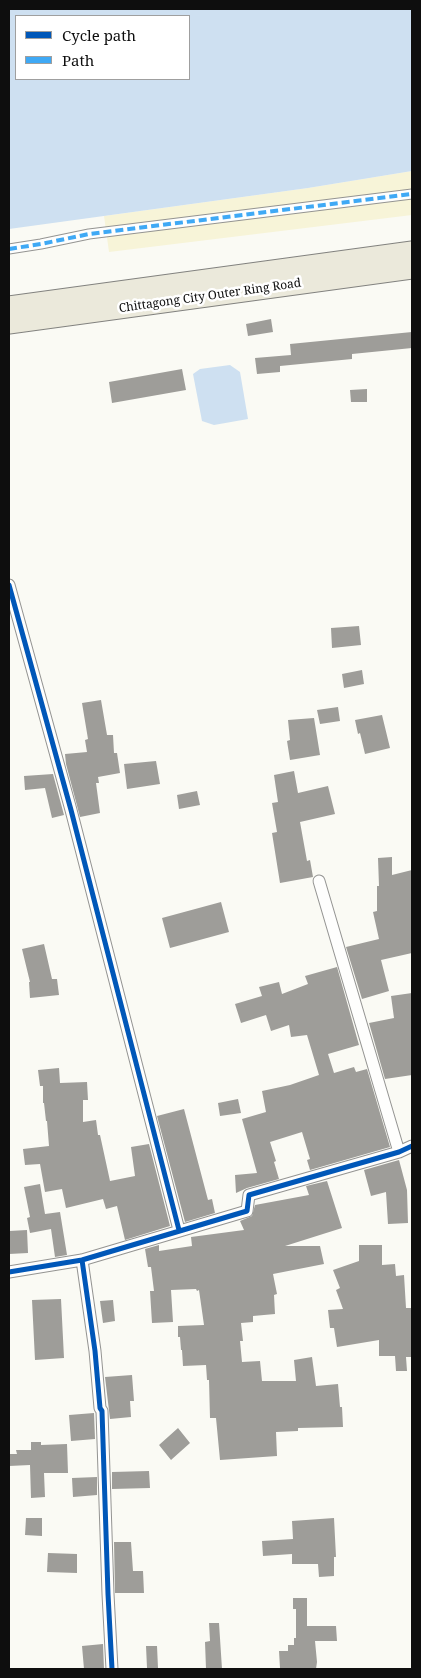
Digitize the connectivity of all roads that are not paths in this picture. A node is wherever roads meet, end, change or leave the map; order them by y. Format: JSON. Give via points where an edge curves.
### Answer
{"nodes":[{"id":1,"x":412,"y":194,"type":"edge"},
{"id":2,"x":9,"y":249,"type":"edge"},
{"id":3,"x":412,"y":251,"type":"edge"},
{"id":4,"x":412,"y":268,"type":"edge"},
{"id":5,"x":9,"y":306,"type":"edge"},
{"id":6,"x":9,"y":324,"type":"edge"},
{"id":7,"x":9,"y":585,"type":"edge"},
{"id":8,"x":319,"y":881,"type":"dead end"},
{"id":9,"x":412,"y":1146,"type":"edge"},
{"id":10,"x":400,"y":1152,"type":"junction"},
{"id":11,"x":179,"y":1230,"type":"junction"},
{"id":12,"x":82,"y":1260,"type":"junction"},
{"id":13,"x":9,"y":1272,"type":"edge"},
{"id":14,"x":112,"y":1669,"type":"edge"}],
"edges":[{"from":1,"to":2,"type":"street","via":[[89,234]]},
{"from":3,"to":5,"type":"main road","name":"Chittagong City Outer Ring Road"},
{"from":4,"to":6,"type":"main road","name":"Chittagong City Outer Ring Road"},
{"from":7,"to":11,"type":"street"},
{"from":8,"to":10,"type":"street"},
{"from":9,"to":10,"type":"street"},
{"from":10,"to":11,"type":"street","via":[[249,1195],[247,1211]]},
{"from":11,"to":12,"type":"street"},
{"from":12,"to":13,"type":"street"},
{"from":12,"to":14,"type":"street","via":[[102,1411]]}]}
